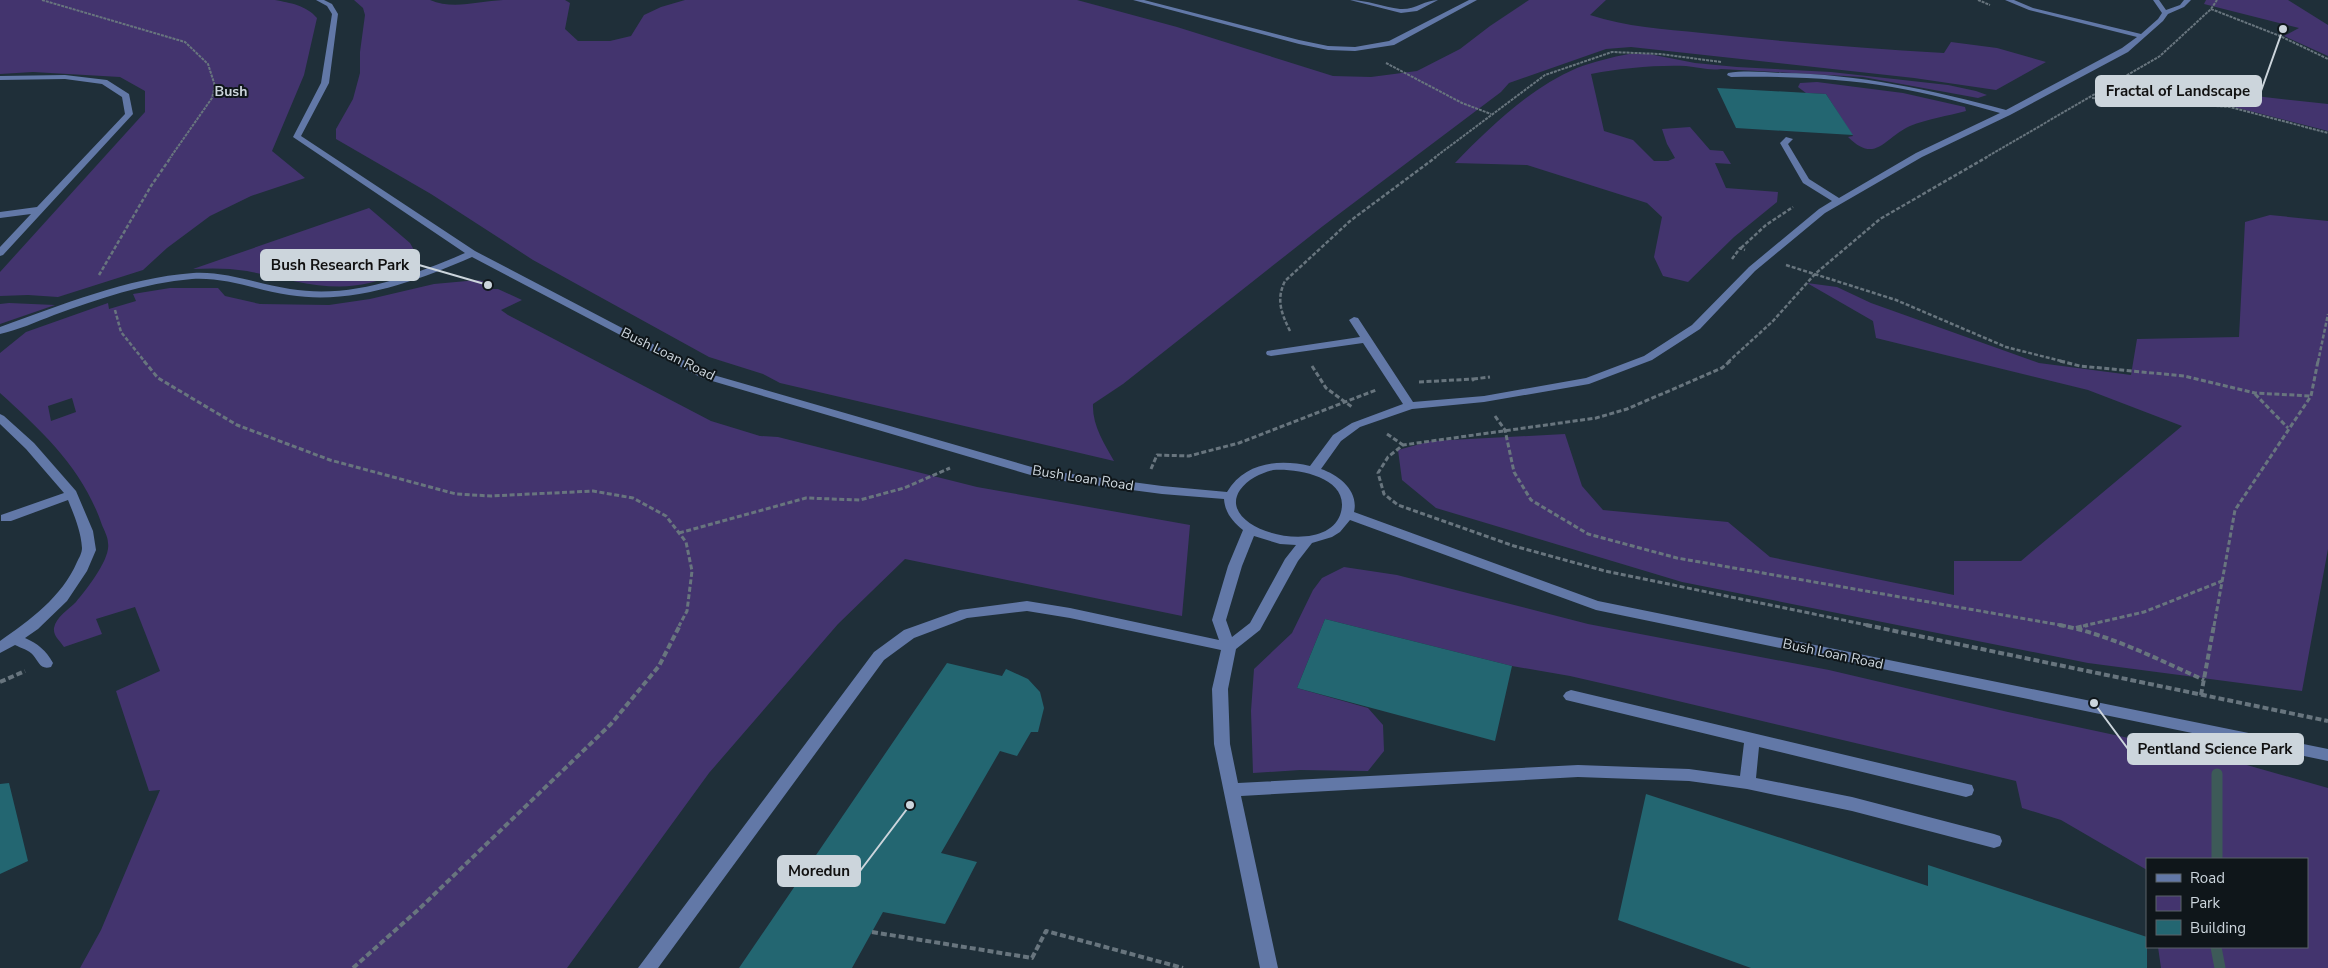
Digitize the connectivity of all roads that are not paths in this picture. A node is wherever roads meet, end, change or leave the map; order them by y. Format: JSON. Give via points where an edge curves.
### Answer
{"nodes":[{"id":1,"x":319,"y":0,"type":"edge"},
{"id":2,"x":1136,"y":0,"type":"edge"},
{"id":3,"x":1353,"y":0,"type":"edge"},
{"id":4,"x":1435,"y":0,"type":"edge"},
{"id":5,"x":1474,"y":0,"type":"edge"},
{"id":6,"x":2008,"y":0,"type":"edge"},
{"id":7,"x":2156,"y":0,"type":"edge"},
{"id":8,"x":2188,"y":0,"type":"edge"},
{"id":9,"x":2165,"y":13,"type":"junction"},
{"id":10,"x":2142,"y":36,"type":"junction"},
{"id":11,"x":1731,"y":76,"type":"dead end"},
{"id":12,"x":0,"y":78,"type":"edge"},
{"id":13,"x":2007,"y":113,"type":"junction"},
{"id":14,"x":1789,"y":139,"type":"dead end"},
{"id":15,"x":1838,"y":201,"type":"junction"},
{"id":16,"x":39,"y":210,"type":"junction"},
{"id":17,"x":0,"y":215,"type":"edge"},
{"id":18,"x":0,"y":253,"type":"edge"},
{"id":19,"x":472,"y":253,"type":"junction"},
{"id":20,"x":1354,"y":320,"type":"dead end"},
{"id":21,"x":0,"y":331,"type":"edge"},
{"id":22,"x":1366,"y":339,"type":"junction"},
{"id":23,"x":1272,"y":353,"type":"dead end"},
{"id":24,"x":1410,"y":406,"type":"junction"},
{"id":25,"x":0,"y":418,"type":"edge"},
{"id":26,"x":1314,"y":470,"type":"junction"},
{"id":27,"x":72,"y":494,"type":"junction"},
{"id":28,"x":1231,"y":496,"type":"junction"},
{"id":29,"x":1348,"y":515,"type":"junction"},
{"id":30,"x":6,"y":518,"type":"dead end"},
{"id":31,"x":1250,"y":529,"type":"junction"},
{"id":32,"x":1308,"y":539,"type":"junction"},
{"id":33,"x":14,"y":638,"type":"junction"},
{"id":34,"x":1229,"y":647,"type":"junction"},
{"id":35,"x":0,"y":648,"type":"edge"},
{"id":36,"x":46,"y":663,"type":"road end"},
{"id":37,"x":1571,"y":696,"type":"dead end"},
{"id":38,"x":1752,"y":739,"type":"junction"},
{"id":39,"x":2328,"y":755,"type":"edge"},
{"id":40,"x":1747,"y":783,"type":"junction"},
{"id":41,"x":1232,"y":790,"type":"junction"},
{"id":42,"x":1966,"y":790,"type":"dead end"},
{"id":43,"x":1994,"y":841,"type":"dead end"},
{"id":44,"x":647,"y":968,"type":"edge"},
{"id":45,"x":1270,"y":968,"type":"edge"}],
"edges":[{"from":1,"to":19,"type":"street","name":"Bush Loan Road","via":[[330,5],[335,14],[325,83],[297,137]]},
{"from":2,"to":5,"type":"street","via":[[1299,42],[1355,49],[1391,43]]},
{"from":3,"to":4,"type":"street","via":[[1401,11],[1415,10]]},
{"from":6,"to":10,"type":"street","via":[[2031,9]]},
{"from":7,"to":9,"type":"street"},
{"from":8,"to":9,"type":"street"},
{"from":9,"to":10,"type":"street"},
{"from":10,"to":13,"type":"street","via":[[2125,50]]},
{"from":11,"to":13,"type":"street","via":[[1766,74],[1877,82]]},
{"from":12,"to":16,"type":"street","via":[[65,77],[104,82],[126,96],[129,114]]},
{"from":13,"to":15,"type":"street","via":[[1919,155]]},
{"from":14,"to":15,"type":"street","via":[[1784,144],[1806,181]]},
{"from":15,"to":24,"type":"street","via":[[1752,269],[1696,326],[1648,358],[1589,380],[1484,399]]},
{"from":16,"to":17,"type":"street"},
{"from":16,"to":18,"type":"street"},
{"from":19,"to":21,"type":"street","via":[[392,285],[343,294],[290,292],[221,276],[157,280]]},
{"from":19,"to":28,"type":"street","name":"Bush Loan Road","via":[[706,376],[1041,474]]},
{"from":20,"to":22,"type":"street"},
{"from":22,"to":23,"type":"street"},
{"from":22,"to":24,"type":"street"},
{"from":24,"to":26,"type":"street","via":[[1356,425],[1337,438]]},
{"from":25,"to":27,"type":"street","via":[[30,446]]},
{"from":26,"to":28,"type":"street","via":[[1292,466],[1264,469],[1237,483]]},
{"from":26,"to":29,"type":"street","via":[[1344,489],[1350,502]]},
{"from":27,"to":30,"type":"street"},
{"from":27,"to":33,"type":"street","via":[[86,531],[88,550],[80,571],[62,598]]},
{"from":28,"to":31,"type":"street","via":[[1231,508]]},
{"from":29,"to":32,"type":"street","via":[[1340,526]]},
{"from":29,"to":39,"type":"street","name":"Bush Loan Road","via":[[1596,605]]},
{"from":31,"to":32,"type":"street","via":[[1277,539]]},
{"from":31,"to":34,"type":"street","via":[[1219,620]]},
{"from":32,"to":34,"type":"street","via":[[1292,559],[1256,626]]},
{"from":33,"to":35,"type":"street"},
{"from":33,"to":36,"type":"street","via":[[37,650]]},
{"from":34,"to":41,"type":"street","via":[[1220,689],[1222,744]]},
{"from":34,"to":44,"type":"street","via":[[1027,606],[966,613],[909,634],[880,656]]},
{"from":37,"to":38,"type":"street"},
{"from":38,"to":40,"type":"street"},
{"from":38,"to":42,"type":"street"},
{"from":40,"to":41,"type":"street","via":[[1689,775],[1578,771]]},
{"from":40,"to":43,"type":"street","via":[[1852,804]]},
{"from":41,"to":45,"type":"street"}]}
